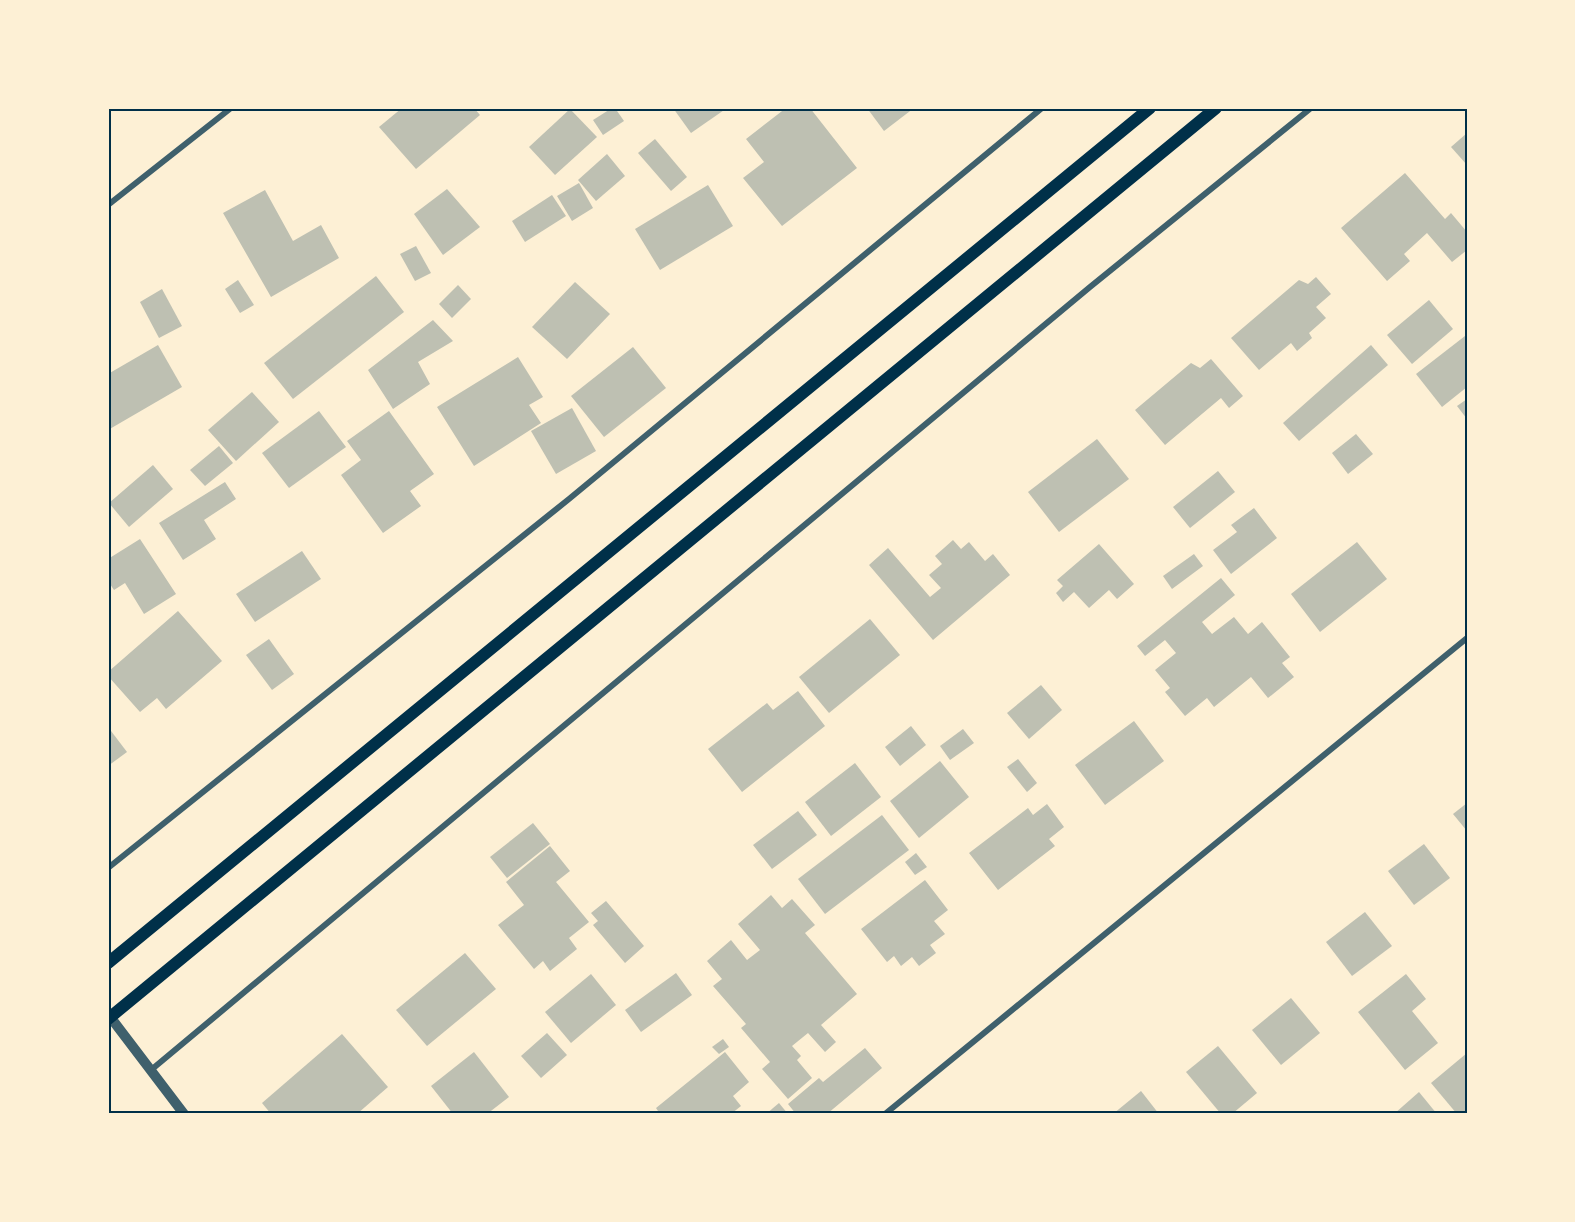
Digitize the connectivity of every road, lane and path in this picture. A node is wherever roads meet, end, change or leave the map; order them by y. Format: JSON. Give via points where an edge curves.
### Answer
{"nodes":[{"id":1,"x":231,"y":108,"type":"edge"},
{"id":2,"x":1042,"y":108,"type":"edge"},
{"id":3,"x":1150,"y":108,"type":"edge"},
{"id":4,"x":1215,"y":108,"type":"edge"},
{"id":5,"x":1311,"y":108,"type":"edge"},
{"id":6,"x":108,"y":205,"type":"edge"},
{"id":7,"x":1467,"y":638,"type":"edge"},
{"id":8,"x":108,"y":868,"type":"edge"},
{"id":9,"x":108,"y":963,"type":"edge"},
{"id":10,"x":109,"y":1017,"type":"edge"},
{"id":11,"x":151,"y":1070,"type":"junction"},
{"id":12,"x":184,"y":1114,"type":"edge"},
{"id":13,"x":885,"y":1114,"type":"edge"}],
"edges":[{"from":1,"to":6,"type":"street"},
{"from":2,"to":8,"type":"street","via":[[560,506]]},
{"from":3,"to":9,"type":"main road"},
{"from":4,"to":10,"type":"main road"},
{"from":5,"to":11,"type":"street","via":[[1090,287]]},
{"from":7,"to":13,"type":"street"},
{"from":10,"to":11,"type":"street"},
{"from":11,"to":12,"type":"street"}]}
